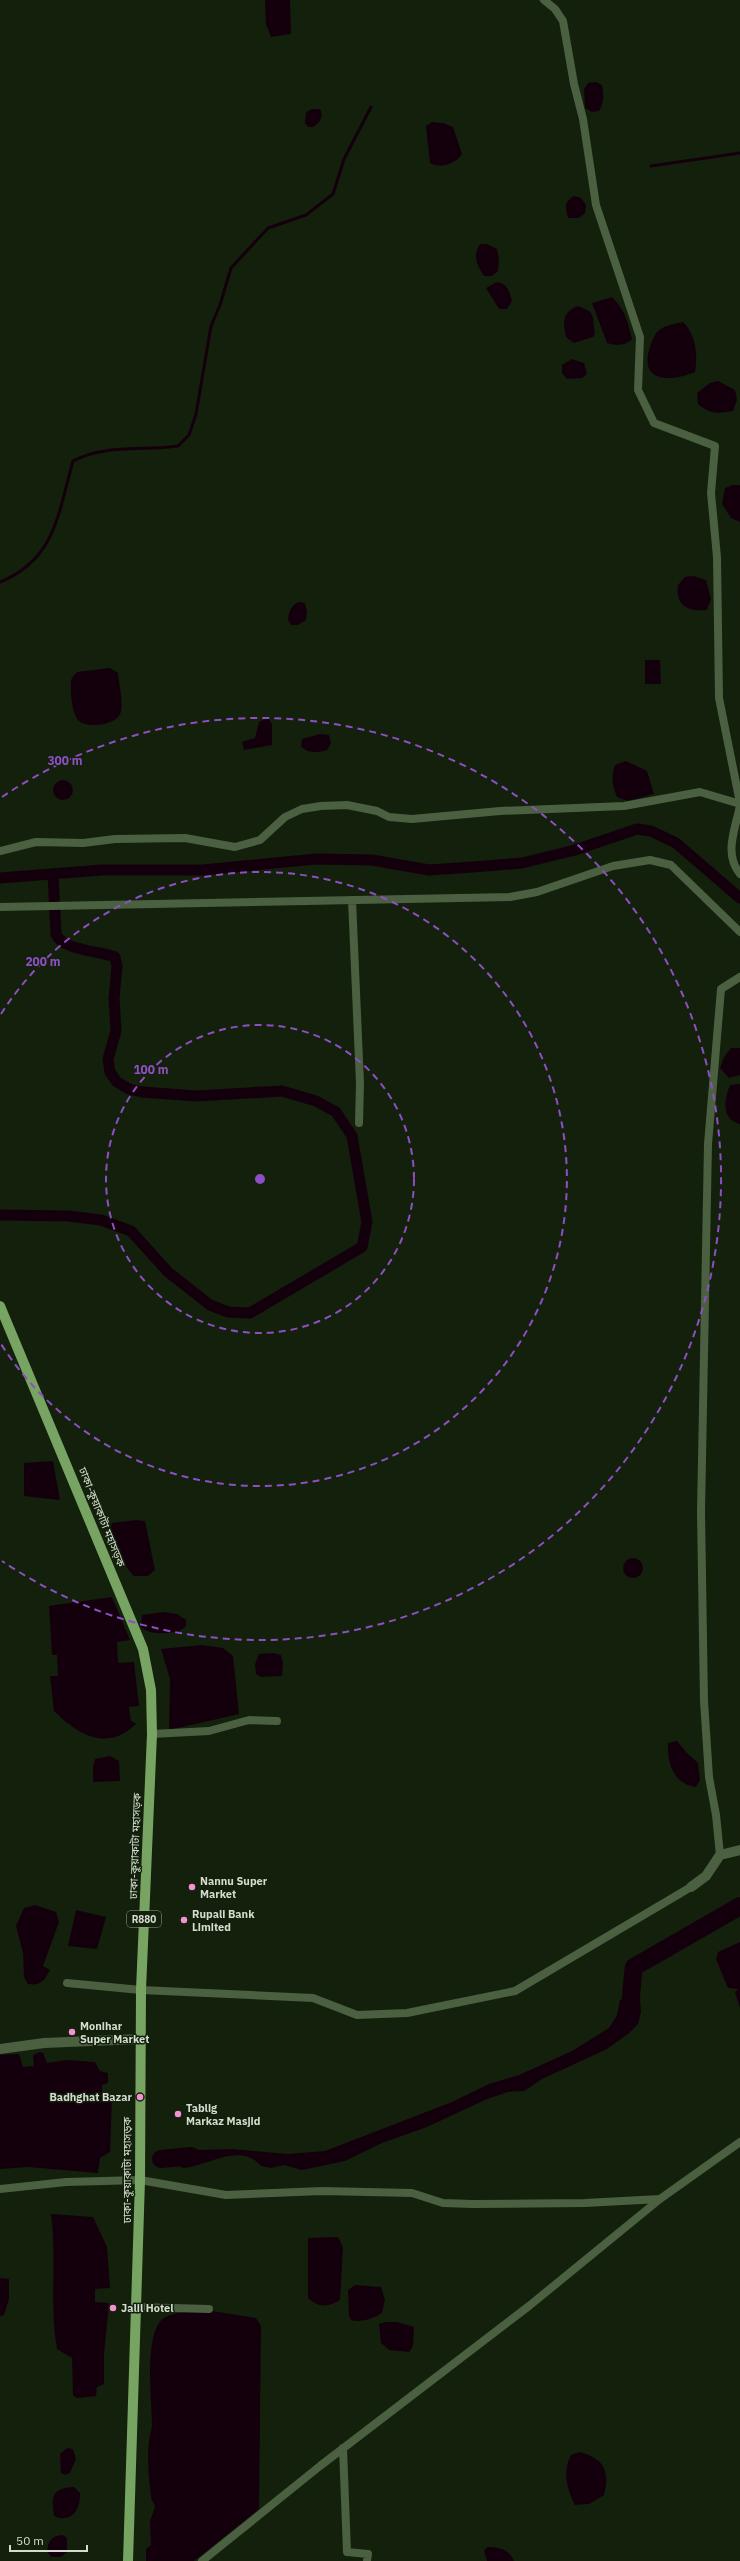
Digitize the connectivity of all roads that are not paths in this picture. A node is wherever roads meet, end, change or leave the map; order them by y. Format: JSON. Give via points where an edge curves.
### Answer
{"nodes":[{"id":1,"x":544,"y":0,"type":"edge"},
{"id":2,"x":740,"y":804,"type":"edge"},
{"id":3,"x":0,"y":851,"type":"edge"},
{"id":4,"x":740,"y":874,"type":"edge"},
{"id":5,"x":352,"y":900,"type":"junction"},
{"id":6,"x":0,"y":907,"type":"edge"},
{"id":7,"x":740,"y":932,"type":"edge"},
{"id":8,"x":740,"y":977,"type":"edge"},
{"id":9,"x":359,"y":1123,"type":"dead end"},
{"id":10,"x":0,"y":1306,"type":"edge"},
{"id":11,"x":277,"y":1721,"type":"dead end"},
{"id":12,"x":152,"y":1734,"type":"junction"},
{"id":13,"x":740,"y":1850,"type":"edge"},
{"id":14,"x":720,"y":1855,"type":"junction"},
{"id":15,"x":691,"y":1888,"type":"joint"},
{"id":16,"x":68,"y":1983,"type":"dead end"},
{"id":17,"x":141,"y":1990,"type":"junction"},
{"id":18,"x":140,"y":2039,"type":"junction"},
{"id":19,"x":0,"y":2049,"type":"edge"},
{"id":20,"x":740,"y":2142,"type":"edge"},
{"id":21,"x":140,"y":2180,"type":"junction"},
{"id":22,"x":0,"y":2189,"type":"edge"},
{"id":23,"x":660,"y":2199,"type":"junction"},
{"id":24,"x":137,"y":2308,"type":"junction"},
{"id":25,"x":209,"y":2309,"type":"dead end"},
{"id":26,"x":343,"y":2448,"type":"junction"},
{"id":27,"x":128,"y":2561,"type":"edge"},
{"id":28,"x":202,"y":2561,"type":"edge"},
{"id":29,"x":367,"y":2561,"type":"edge"}],
"edges":[{"from":1,"to":2,"type":"street","via":[[555,9],[563,21],[583,119],[596,205],[640,337],[638,390],[654,423],[715,446],[711,493],[717,557],[719,698]]},
{"from":2,"to":3,"type":"street","via":[[700,792],[624,806],[500,811],[406,819],[347,805],[321,806],[302,809],[285,817],[260,840],[242,846],[185,838],[116,839],[83,843],[36,842]]},
{"from":2,"to":4,"type":"street","via":[[730,850],[733,866]]},
{"from":5,"to":6,"type":"street"},
{"from":5,"to":7,"type":"street","via":[[510,897],[537,892],[613,866],[650,860],[671,865]]},
{"from":5,"to":9,"type":"street","via":[[360,1083]]},
{"from":8,"to":14,"type":"street","via":[[721,990],[708,1144],[701,1512],[704,1579],[702,1638],[710,1776]]},
{"from":10,"to":12,"type":"main road","name":"ঢাকা-কুয়াকাটা মহাসড়ক","number":"R880","via":[[143,1649],[151,1690]]},
{"from":11,"to":12,"type":"street","via":[[249,1720],[209,1731]]},
{"from":12,"to":17,"type":"main road","name":"ঢাকা-কুয়াকাটা মহাসড়ক","number":"R880"},
{"from":13,"to":14,"type":"street"},
{"from":14,"to":15,"type":"street","via":[[706,1876]]},
{"from":15,"to":17,"type":"street","via":[[515,1991],[407,2013],[357,2015],[313,1998]]},
{"from":16,"to":17,"type":"street"},
{"from":17,"to":18,"type":"main road","name":"ঢাকা-কুয়াকাটা মহাসড়ক","number":"R880"},
{"from":18,"to":19,"type":"street","via":[[44,2043]]},
{"from":18,"to":21,"type":"main road","name":"ঢাকা-কুয়াকাটা মহাসড়ক","number":"R880"},
{"from":20,"to":23,"type":"street"},
{"from":21,"to":22,"type":"street","via":[[66,2182]]},
{"from":21,"to":23,"type":"street","via":[[226,2195],[322,2191],[412,2192],[443,2203],[522,2205]]},
{"from":21,"to":24,"type":"main road","name":"ঢাকা-কুয়াকাটা মহাসড়ক","number":"R880"},
{"from":23,"to":26,"type":"street","via":[[529,2306]]},
{"from":24,"to":25,"type":"street"},
{"from":24,"to":27,"type":"main road","name":"ঢাকা-কুয়াকাটা মহাসড়ক","number":"R880"},
{"from":26,"to":28,"type":"street"},
{"from":26,"to":29,"type":"street","via":[[346,2552],[368,2554]]}]}
